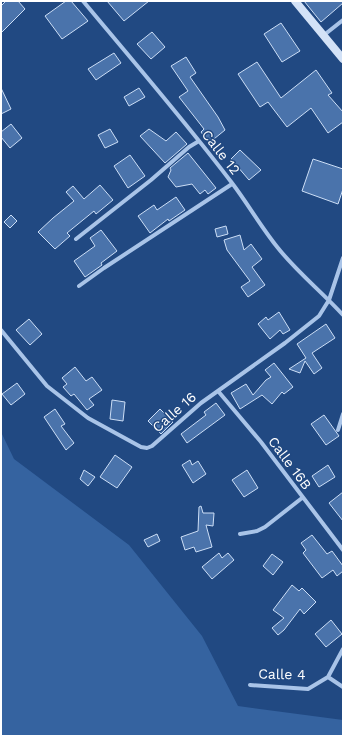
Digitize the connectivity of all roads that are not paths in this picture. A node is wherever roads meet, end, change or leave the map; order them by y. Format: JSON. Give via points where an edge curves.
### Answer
{"nodes":[{"id":1,"x":83,"y":1,"type":"edge"},
{"id":2,"x":295,"y":1,"type":"edge"},
{"id":3,"x":343,"y":20,"type":"edge"},
{"id":4,"x":324,"y":35,"type":"junction"},
{"id":5,"x":343,"y":59,"type":"edge"},
{"id":6,"x":199,"y":142,"type":"junction"},
{"id":7,"x":232,"y":184,"type":"junction"},
{"id":8,"x":76,"y":239,"type":"dead end"},
{"id":9,"x":343,"y":258,"type":"edge"},
{"id":10,"x":79,"y":286,"type":"dead end"},
{"id":11,"x":329,"y":300,"type":"junction"},
{"id":12,"x":343,"y":315,"type":"edge"},
{"id":13,"x":1,"y":330,"type":"edge"},
{"id":14,"x":218,"y":391,"type":"junction"},
{"id":15,"x":343,"y":414,"type":"edge"},
{"id":16,"x":338,"y":430,"type":"dead end"},
{"id":17,"x":302,"y":498,"type":"junction"},
{"id":18,"x":240,"y":534,"type":"dead end"},
{"id":19,"x":343,"y":550,"type":"edge"},
{"id":20,"x":343,"y":649,"type":"edge"},
{"id":21,"x":328,"y":677,"type":"junction"},
{"id":22,"x":250,"y":684,"type":"dead end"},
{"id":23,"x":343,"y":687,"type":"edge"}],
"edges":[{"from":1,"to":6,"type":"street","name":"Calle 12"},
{"from":2,"to":4,"type":"street"},
{"from":3,"to":4,"type":"street"},
{"from":4,"to":5,"type":"street"},
{"from":6,"to":7,"type":"street","name":"Calle 12"},
{"from":6,"to":8,"type":"street","via":[[189,147]]},
{"from":7,"to":10,"type":"street"},
{"from":7,"to":11,"type":"street","name":"Calle 12","via":[[278,248]]},
{"from":9,"to":11,"type":"street","name":"Calle 16"},
{"from":11,"to":12,"type":"street","name":"Calle 12"},
{"from":11,"to":14,"type":"street","name":"Calle 16","via":[[319,316]]},
{"from":13,"to":14,"type":"street","name":"Calle 16","via":[[47,386],[88,418],[141,447],[152,446]]},
{"from":14,"to":17,"type":"street","name":"Calle 16B","via":[[261,442]]},
{"from":15,"to":16,"type":"street"},
{"from":17,"to":18,"type":"street","via":[[265,527]]},
{"from":17,"to":19,"type":"street","name":"Calle 16B"},
{"from":20,"to":21,"type":"street"},
{"from":21,"to":22,"type":"street","name":"Calle 4","via":[[308,689]]},
{"from":21,"to":23,"type":"street"}]}
